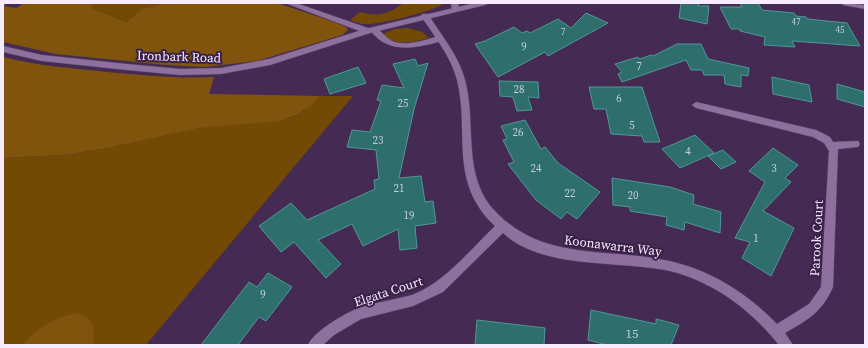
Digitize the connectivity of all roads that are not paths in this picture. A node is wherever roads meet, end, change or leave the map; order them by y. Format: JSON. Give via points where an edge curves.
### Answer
{"nodes":[{"id":1,"x":288,"y":3,"type":"edge"},
{"id":2,"x":485,"y":3,"type":"edge"},
{"id":3,"x":846,"y":3,"type":"edge"},
{"id":4,"x":455,"y":6,"type":"edge"},
{"id":5,"x":865,"y":7,"type":"edge"},
{"id":6,"x":425,"y":16,"type":"junction"},
{"id":7,"x":371,"y":30,"type":"junction"},
{"id":8,"x":440,"y":39,"type":"junction"},
{"id":9,"x":3,"y":49,"type":"edge"},
{"id":10,"x":696,"y":105,"type":"dead end"},
{"id":11,"x":855,"y":144,"type":"dead end"},
{"id":12,"x":832,"y":146,"type":"junction"},
{"id":13,"x":502,"y":226,"type":"junction"},
{"id":14,"x":777,"y":331,"type":"junction"},
{"id":15,"x":314,"y":345,"type":"edge"},
{"id":16,"x":787,"y":345,"type":"edge"}],
"edges":[{"from":1,"to":7,"type":"street"},
{"from":2,"to":4,"type":"street","name":"Ironbark Road"},
{"from":3,"to":5,"type":"street"},
{"from":4,"to":6,"type":"street","name":"Ironbark Road"},
{"from":6,"to":7,"type":"street","name":"Ironbark Road"},
{"from":6,"to":8,"type":"street","name":"Koonawarra Way"},
{"from":7,"to":8,"type":"street","via":[[393,45]]},
{"from":7,"to":9,"type":"street","name":"Ironbark Road","via":[[257,66],[208,72],[180,72],[55,59]]},
{"from":8,"to":13,"type":"street","name":"Koonawarra Way","via":[[462,80],[471,183],[483,205]]},
{"from":10,"to":12,"type":"street","via":[[816,134]]},
{"from":11,"to":12,"type":"street"},
{"from":12,"to":14,"type":"street","name":"Parook Court","via":[[834,158],[827,287],[822,300],[814,309]]},
{"from":13,"to":14,"type":"street","name":"Koonawarra Way","via":[[535,245],[556,252],[590,259],[650,263],[690,272],[727,289]]},
{"from":13,"to":15,"type":"street","name":"Elgata Court","via":[[439,288],[413,300],[359,314],[330,331]]},
{"from":14,"to":16,"type":"street","name":"Koonawarra Way"}]}
